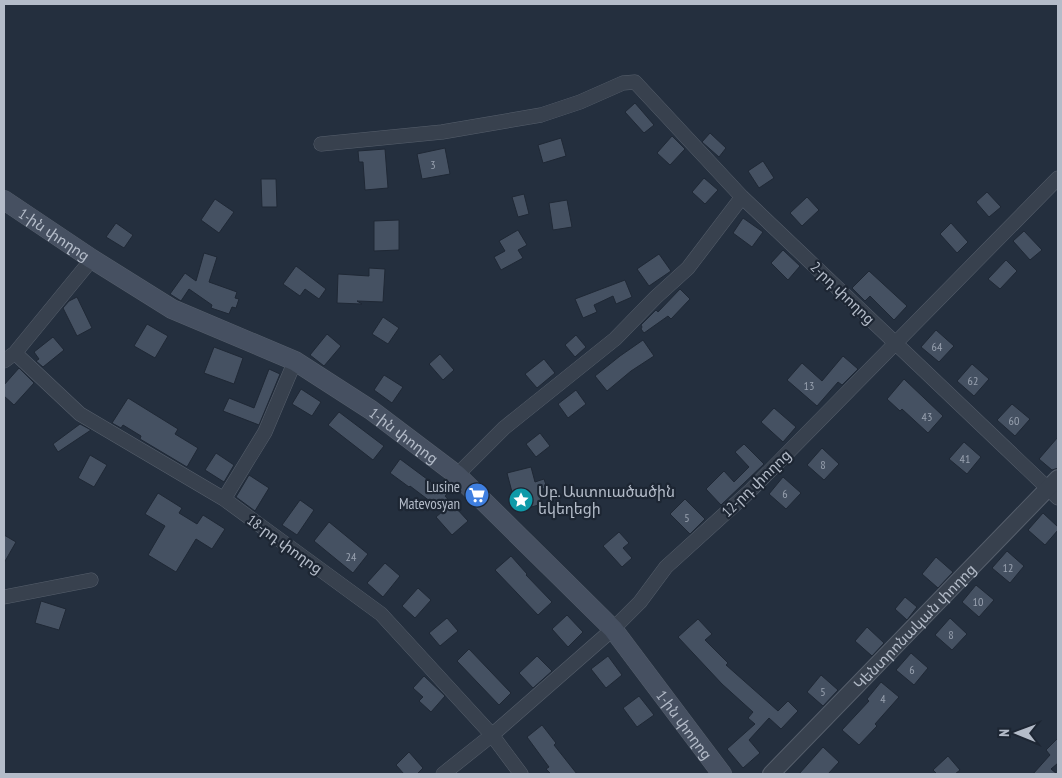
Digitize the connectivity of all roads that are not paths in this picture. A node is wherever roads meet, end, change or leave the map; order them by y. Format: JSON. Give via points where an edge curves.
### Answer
{"nodes":[{"id":1,"x":321,"y":144,"type":"dead end"},
{"id":2,"x":1058,"y":178,"type":"edge"},
{"id":3,"x":742,"y":196,"type":"junction"},
{"id":4,"x":4,"y":200,"type":"edge"},
{"id":5,"x":92,"y":260,"type":"junction"},
{"id":6,"x":896,"y":343,"type":"junction"},
{"id":7,"x":10,"y":357,"type":"edge"},
{"id":8,"x":295,"y":361,"type":"junction"},
{"id":9,"x":457,"y":475,"type":"junction"},
{"id":10,"x":1055,"y":488,"type":"edge"},
{"id":11,"x":224,"y":499,"type":"junction"},
{"id":12,"x":91,"y":580,"type":"dead end"},
{"id":13,"x":4,"y":597,"type":"edge"},
{"id":14,"x":613,"y":630,"type":"junction"},
{"id":15,"x":492,"y":735,"type":"junction"},
{"id":16,"x":443,"y":774,"type":"edge"},
{"id":17,"x":521,"y":774,"type":"edge"},
{"id":18,"x":722,"y":774,"type":"edge"},
{"id":19,"x":771,"y":774,"type":"edge"}],
"edges":[{"from":1,"to":3,"type":"street","name":"2-րդ փողոց","via":[[442,132],[541,115],[623,83],[635,82]]},
{"from":2,"to":6,"type":"street","name":"12-րդ փողոց"},
{"from":3,"to":6,"type":"street","name":"2-րդ փողոց"},
{"from":3,"to":9,"type":"street","via":[[688,268],[615,339],[504,428]]},
{"from":4,"to":5,"type":"main road","name":"1-ին փողոց"},
{"from":5,"to":7,"type":"street"},
{"from":5,"to":8,"type":"main road","name":"1-ին փողոց","via":[[172,309]]},
{"from":6,"to":10,"type":"street","name":"2-րդ փողոց"},
{"from":6,"to":14,"type":"street","name":"12-րդ փողոց","via":[[751,490],[666,567],[640,602]]},
{"from":7,"to":11,"type":"street","name":"18-րդ փողոց","via":[[80,414]]},
{"from":8,"to":9,"type":"main road","name":"1-ին փողոց","via":[[371,410]]},
{"from":8,"to":11,"type":"street","via":[[265,432]]},
{"from":9,"to":14,"type":"main road","name":"1-ին փողոց"},
{"from":10,"to":19,"type":"street","name":"Կենտրոնական փողոց"},
{"from":11,"to":15,"type":"street","name":"18-րդ փողոց","via":[[381,614]]},
{"from":12,"to":13,"type":"street"},
{"from":14,"to":15,"type":"street","name":"12-րդ փողոց"},
{"from":14,"to":18,"type":"main road","name":"1-ին փողոց"},
{"from":15,"to":16,"type":"street","name":"12-րդ փողոց"},
{"from":15,"to":17,"type":"street","name":"18-րդ փողոց"}]}
